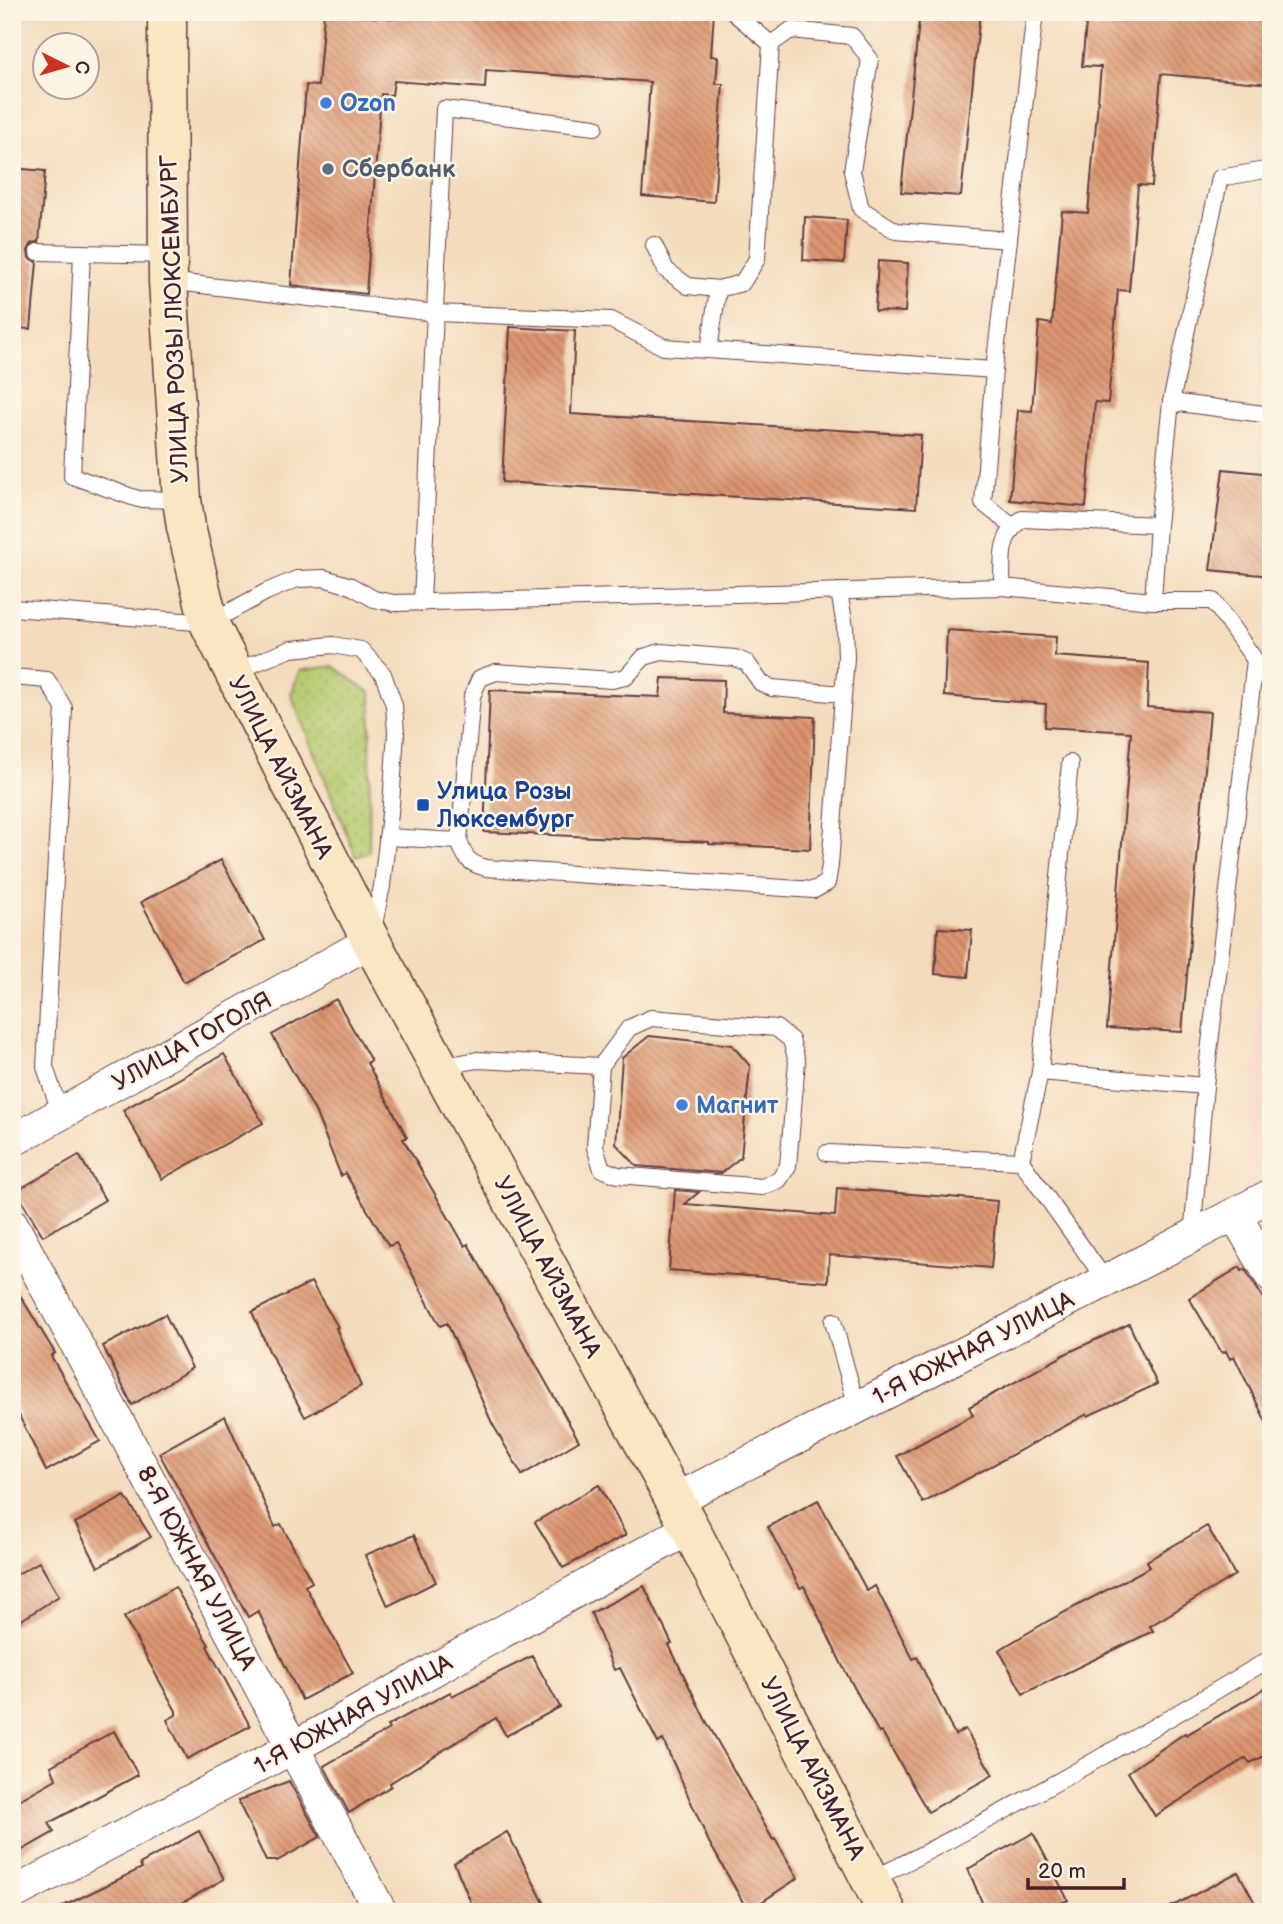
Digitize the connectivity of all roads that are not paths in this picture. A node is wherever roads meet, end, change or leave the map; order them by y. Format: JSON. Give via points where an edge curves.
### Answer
{"nodes":[{"id":1,"x":167,"y":12,"type":"edge"},
{"id":2,"x":733,"y":12,"type":"edge"},
{"id":3,"x":1035,"y":12,"type":"edge"},
{"id":4,"x":771,"y":44,"type":"junction"},
{"id":5,"x":595,"y":127,"type":"dead end"},
{"id":6,"x":1271,"y":169,"type":"edge"},
{"id":7,"x":1009,"y":240,"type":"junction"},
{"id":8,"x":654,"y":245,"type":"dead end"},
{"id":9,"x":38,"y":252,"type":"dead end"},
{"id":10,"x":82,"y":253,"type":"junction"},
{"id":11,"x":168,"y":268,"type":"junction"},
{"id":12,"x":718,"y":289,"type":"junction"},
{"id":13,"x":435,"y":313,"type":"junction"},
{"id":14,"x":709,"y":351,"type":"junction"},
{"id":15,"x":994,"y":370,"type":"junction"},
{"id":16,"x":1171,"y":402,"type":"junction"},
{"id":17,"x":1271,"y":415,"type":"edge"},
{"id":18,"x":182,"y":500,"type":"junction"},
{"id":19,"x":1158,"y":525,"type":"junction"},
{"id":20,"x":1013,"y":527,"type":"junction"},
{"id":21,"x":1002,"y":587,"type":"junction"},
{"id":22,"x":839,"y":591,"type":"junction"},
{"id":23,"x":1153,"y":601,"type":"junction"},
{"id":24,"x":422,"y":603,"type":"junction"},
{"id":25,"x":12,"y":608,"type":"edge"},
{"id":26,"x":209,"y":622,"type":"junction"},
{"id":27,"x":233,"y":672,"type":"junction"},
{"id":28,"x":12,"y":677,"type":"edge"},
{"id":29,"x":843,"y":694,"type":"junction"},
{"id":30,"x":1070,"y":763,"type":"dead end"},
{"id":31,"x":387,"y":837,"type":"junction"},
{"id":32,"x":459,"y":841,"type":"junction"},
{"id":33,"x":371,"y":941,"type":"junction"},
{"id":34,"x":601,"y":1066,"type":"junction"},
{"id":35,"x":440,"y":1067,"type":"junction"},
{"id":36,"x":1040,"y":1072,"type":"junction"},
{"id":37,"x":1205,"y":1086,"type":"junction"},
{"id":38,"x":61,"y":1115,"type":"junction"},
{"id":39,"x":12,"y":1141,"type":"edge"},
{"id":40,"x":827,"y":1153,"type":"dead end"},
{"id":41,"x":1021,"y":1161,"type":"junction"},
{"id":42,"x":1271,"y":1195,"type":"edge"},
{"id":43,"x":1236,"y":1215,"type":"junction"},
{"id":44,"x":12,"y":1224,"type":"edge"},
{"id":45,"x":1192,"y":1237,"type":"junction"},
{"id":46,"x":1271,"y":1276,"type":"edge"},
{"id":47,"x":1106,"y":1281,"type":"junction"},
{"id":48,"x":833,"y":1321,"type":"dead end"},
{"id":49,"x":857,"y":1407,"type":"junction"},
{"id":50,"x":682,"y":1514,"type":"junction"},
{"id":51,"x":1268,"y":1660,"type":"dead end"},
{"id":52,"x":294,"y":1747,"type":"junction"},
{"id":53,"x":12,"y":1894,"type":"edge"},
{"id":54,"x":879,"y":1896,"type":"edge"},
{"id":55,"x":381,"y":1912,"type":"edge"}],
"edges":[{"from":1,"to":11,"type":"street","name":"УЛИЦА РОЗЫ ЛЮКСЕМБУРГ"},
{"from":2,"to":4,"type":"lane"},
{"from":3,"to":7,"type":"lane"},
{"from":4,"to":7,"type":"lane","via":[[792,30],[852,36],[870,58],[852,171],[861,209],[896,231]]},
{"from":4,"to":12,"type":"lane","via":[[757,259],[742,283]]},
{"from":5,"to":13,"type":"lane","via":[[444,109]]},
{"from":6,"to":16,"type":"lane","via":[[1220,178]]},
{"from":7,"to":15,"type":"lane"},
{"from":8,"to":12,"type":"lane","via":[[666,270],[688,286]]},
{"from":9,"to":10,"type":"lane"},
{"from":10,"to":11,"type":"lane"},
{"from":10,"to":18,"type":"lane","via":[[72,476],[138,499]]},
{"from":11,"to":13,"type":"lane"},
{"from":11,"to":18,"type":"street","name":"УЛИЦА РОЗЫ ЛЮКСЕМБУРГ"},
{"from":12,"to":14,"type":"lane"},
{"from":13,"to":14,"type":"lane","via":[[611,320],[664,347]]},
{"from":13,"to":24,"type":"lane"},
{"from":14,"to":15,"type":"lane"},
{"from":15,"to":20,"type":"lane","via":[[982,503]]},
{"from":16,"to":17,"type":"lane"},
{"from":16,"to":19,"type":"lane"},
{"from":18,"to":26,"type":"street","name":"УЛИЦА РОЗЫ ЛЮКСЕМБУРГ"},
{"from":19,"to":20,"type":"lane","via":[[1022,519]]},
{"from":19,"to":23,"type":"lane"},
{"from":20,"to":21,"type":"lane","via":[[1004,542]]},
{"from":21,"to":22,"type":"lane"},
{"from":21,"to":23,"type":"lane"},
{"from":22,"to":24,"type":"lane"},
{"from":22,"to":29,"type":"lane","via":[[845,627]]},
{"from":23,"to":37,"type":"lane","via":[[1213,601],[1255,660]]},
{"from":24,"to":26,"type":"lane","via":[[374,599],[324,578],[297,579]]},
{"from":25,"to":26,"type":"lane"},
{"from":26,"to":27,"type":"street","name":"УЛИЦА АЙЗМАНА"},
{"from":27,"to":31,"type":"lane","via":[[291,649],[333,645],[361,650],[383,674],[394,705]]},
{"from":27,"to":33,"type":"street","name":"УЛИЦА АЙЗМАНА"},
{"from":28,"to":38,"type":"lane","via":[[47,680],[64,708],[45,1067]]},
{"from":29,"to":32,"type":"lane","via":[[772,688],[761,683],[747,663],[735,658],[661,652],[645,657],[626,677],[611,681],[496,672],[480,678],[472,696]]},
{"from":29,"to":32,"type":"lane","via":[[830,865],[827,883],[814,890],[486,868],[472,864]]},
{"from":30,"to":36,"type":"lane"},
{"from":31,"to":32,"type":"lane"},
{"from":31,"to":33,"type":"lane"},
{"from":33,"to":35,"type":"street","name":"УЛИЦА АЙЗМАНА"},
{"from":33,"to":38,"type":"street","name":"УЛИЦА ГОГОЛЯ"},
{"from":34,"to":34,"type":"lane","via":[[595,1147],[602,1169],[618,1175],[762,1187],[779,1180],[788,1166],[797,1061],[791,1040],[776,1028],[651,1018],[629,1028]]},
{"from":34,"to":35,"type":"lane","via":[[477,1060]]},
{"from":35,"to":50,"type":"street","name":"УЛИЦА АЙЗМАНА"},
{"from":36,"to":37,"type":"lane"},
{"from":36,"to":41,"type":"lane"},
{"from":37,"to":45,"type":"lane"},
{"from":38,"to":39,"type":"street","name":"УЛИЦА ГОГОЛЯ"},
{"from":40,"to":41,"type":"lane"},
{"from":41,"to":47,"type":"lane"},
{"from":42,"to":43,"type":"street","name":"1-Я ЮЖНАЯ УЛИЦА"},
{"from":43,"to":45,"type":"street","name":"1-Я ЮЖНАЯ УЛИЦА"},
{"from":43,"to":46,"type":"street"},
{"from":44,"to":52,"type":"street","name":"8-Я ЮЖНАЯ УЛИЦА"},
{"from":45,"to":47,"type":"street","name":"1-Я ЮЖНАЯ УЛИЦА"},
{"from":47,"to":49,"type":"street","name":"1-Я ЮЖНАЯ УЛИЦА"},
{"from":48,"to":49,"type":"lane"},
{"from":49,"to":50,"type":"street","name":"1-Я ЮЖНАЯ УЛИЦА"},
{"from":50,"to":52,"type":"street","name":"1-Я ЮЖНАЯ УЛИЦА"},
{"from":50,"to":54,"type":"street","name":"УЛИЦА АЙЗМАНА"},
{"from":51,"to":54,"type":"lane","via":[[1111,1753],[919,1856]]},
{"from":52,"to":53,"type":"street","name":"1-Я ЮЖНАЯ УЛИЦА"},
{"from":52,"to":55,"type":"street","name":"8-Я ЮЖНАЯ УЛИЦА"}]}
